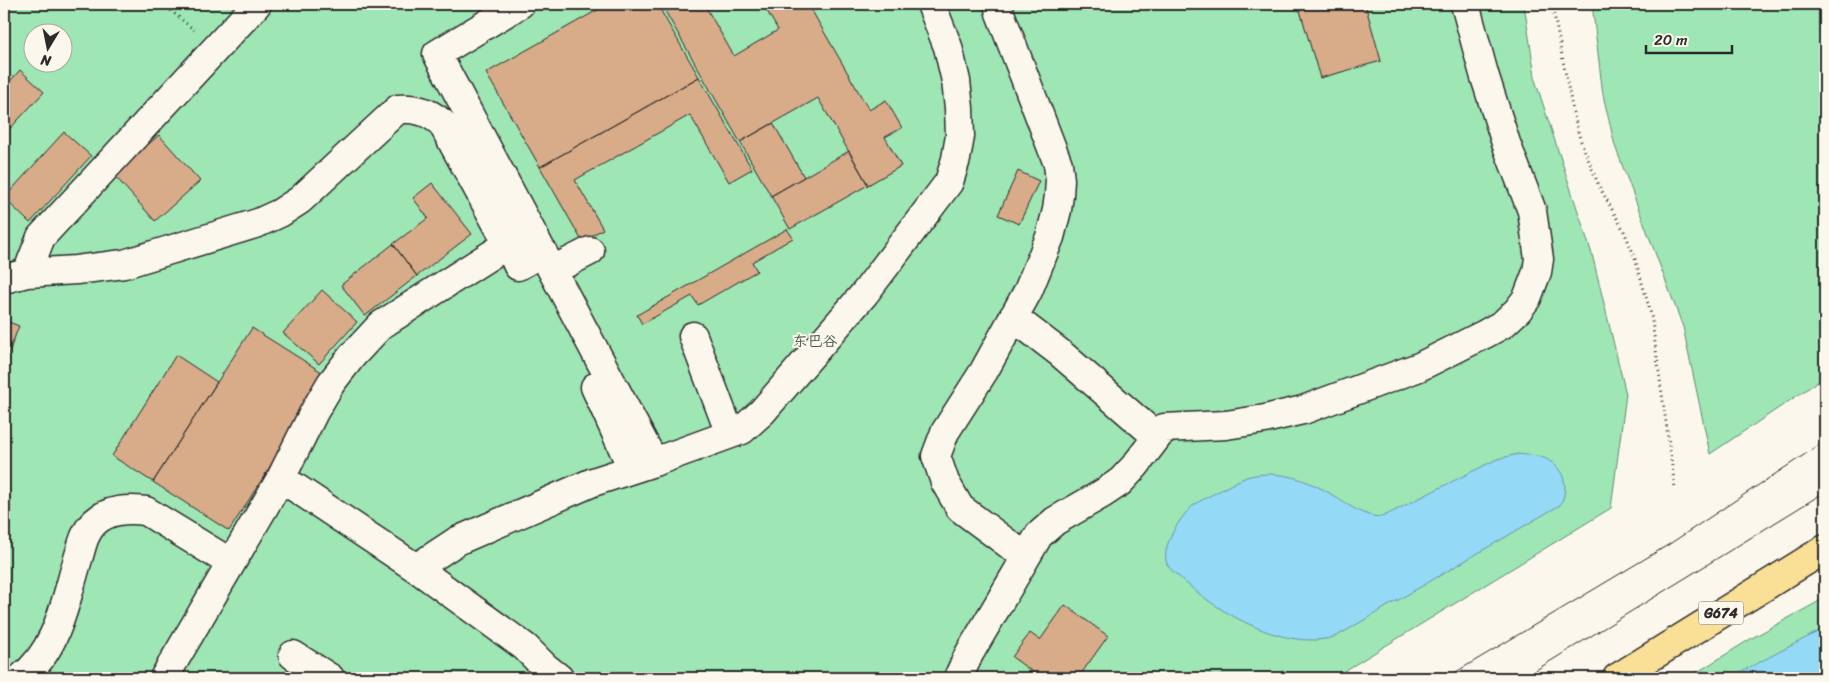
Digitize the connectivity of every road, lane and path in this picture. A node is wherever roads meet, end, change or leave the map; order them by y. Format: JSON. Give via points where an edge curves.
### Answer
{"nodes":[{"id":1,"x":163,"y":4,"type":"edge"},
{"id":2,"x":256,"y":4,"type":"edge"},
{"id":3,"x":520,"y":4,"type":"edge"},
{"id":4,"x":931,"y":4,"type":"edge"},
{"id":5,"x":998,"y":4,"type":"edge"},
{"id":6,"x":1465,"y":4,"type":"edge"},
{"id":7,"x":1552,"y":4,"type":"edge"},
{"id":8,"x":436,"y":29,"type":"dead end"},
{"id":9,"x":216,"y":48,"type":"junction"},
{"id":10,"x":508,"y":244,"type":"junction"},
{"id":11,"x":590,"y":251,"type":"dead end"},
{"id":12,"x":548,"y":261,"type":"junction"},
{"id":13,"x":16,"y":276,"type":"edge"},
{"id":14,"x":1014,"y":317,"type":"junction"},
{"id":15,"x":693,"y":336,"type":"dead end"},
{"id":16,"x":730,"y":434,"type":"junction"},
{"id":17,"x":1157,"y":437,"type":"junction"},
{"id":18,"x":642,"y":463,"type":"junction"},
{"id":19,"x":281,"y":478,"type":"junction"},
{"id":20,"x":1675,"y":488,"type":"dead end"},
{"id":21,"x":1825,"y":549,"type":"edge"},
{"id":22,"x":1026,"y":557,"type":"junction"},
{"id":23,"x":231,"y":563,"type":"junction"},
{"id":24,"x":416,"y":568,"type":"junction"},
{"id":25,"x":293,"y":655,"type":"dead end"},
{"id":26,"x":21,"y":678,"type":"edge"},
{"id":27,"x":164,"y":678,"type":"edge"},
{"id":28,"x":330,"y":678,"type":"edge"},
{"id":29,"x":559,"y":678,"type":"edge"},
{"id":30,"x":958,"y":678,"type":"edge"},
{"id":31,"x":1617,"y":678,"type":"edge"}],
"edges":[{"from":1,"to":9,"type":"path"},
{"from":2,"to":9,"type":"lane"},
{"from":3,"to":12,"type":"lane","via":[[437,54]]},
{"from":4,"to":16,"type":"lane","via":[[948,47],[959,108],[960,136],[949,182],[865,293],[762,412],[742,430]]},
{"from":5,"to":14,"type":"lane","via":[[1058,164],[1060,180],[1058,210],[1050,237]]},
{"from":6,"to":17,"type":"lane","via":[[1500,126],[1532,211],[1539,259],[1527,298],[1503,324],[1419,367],[1303,410],[1226,425],[1164,428]]},
{"from":7,"to":20,"type":"path","via":[[1580,139],[1599,186],[1634,255],[1650,314]]},
{"from":8,"to":18,"type":"lane"},
{"from":9,"to":13,"type":"lane","via":[[41,236]]},
{"from":10,"to":12,"type":"lane","via":[[518,266]]},
{"from":10,"to":13,"type":"lane","via":[[442,123],[423,111],[410,108],[398,109],[300,200],[258,223],[124,264]]},
{"from":10,"to":19,"type":"lane","via":[[381,325],[332,383]]},
{"from":11,"to":12,"type":"lane"},
{"from":12,"to":18,"type":"lane"},
{"from":14,"to":17,"type":"lane"},
{"from":14,"to":22,"type":"lane","via":[[945,432],[936,456],[945,482],[960,508]]},
{"from":15,"to":16,"type":"lane"},
{"from":16,"to":18,"type":"lane"},
{"from":17,"to":22,"type":"lane","via":[[1120,482],[1055,521],[1039,535]]},
{"from":18,"to":24,"type":"lane","via":[[457,541]]},
{"from":19,"to":23,"type":"lane"},
{"from":19,"to":24,"type":"lane"},
{"from":21,"to":31,"type":"highway","number":"G674"},
{"from":22,"to":30,"type":"lane"},
{"from":23,"to":26,"type":"lane","via":[[146,511],[132,509],[106,514],[96,520],[85,535],[52,640],[42,658]]},
{"from":23,"to":27,"type":"lane"},
{"from":24,"to":29,"type":"lane","via":[[525,647]]},
{"from":25,"to":28,"type":"lane"}]}
